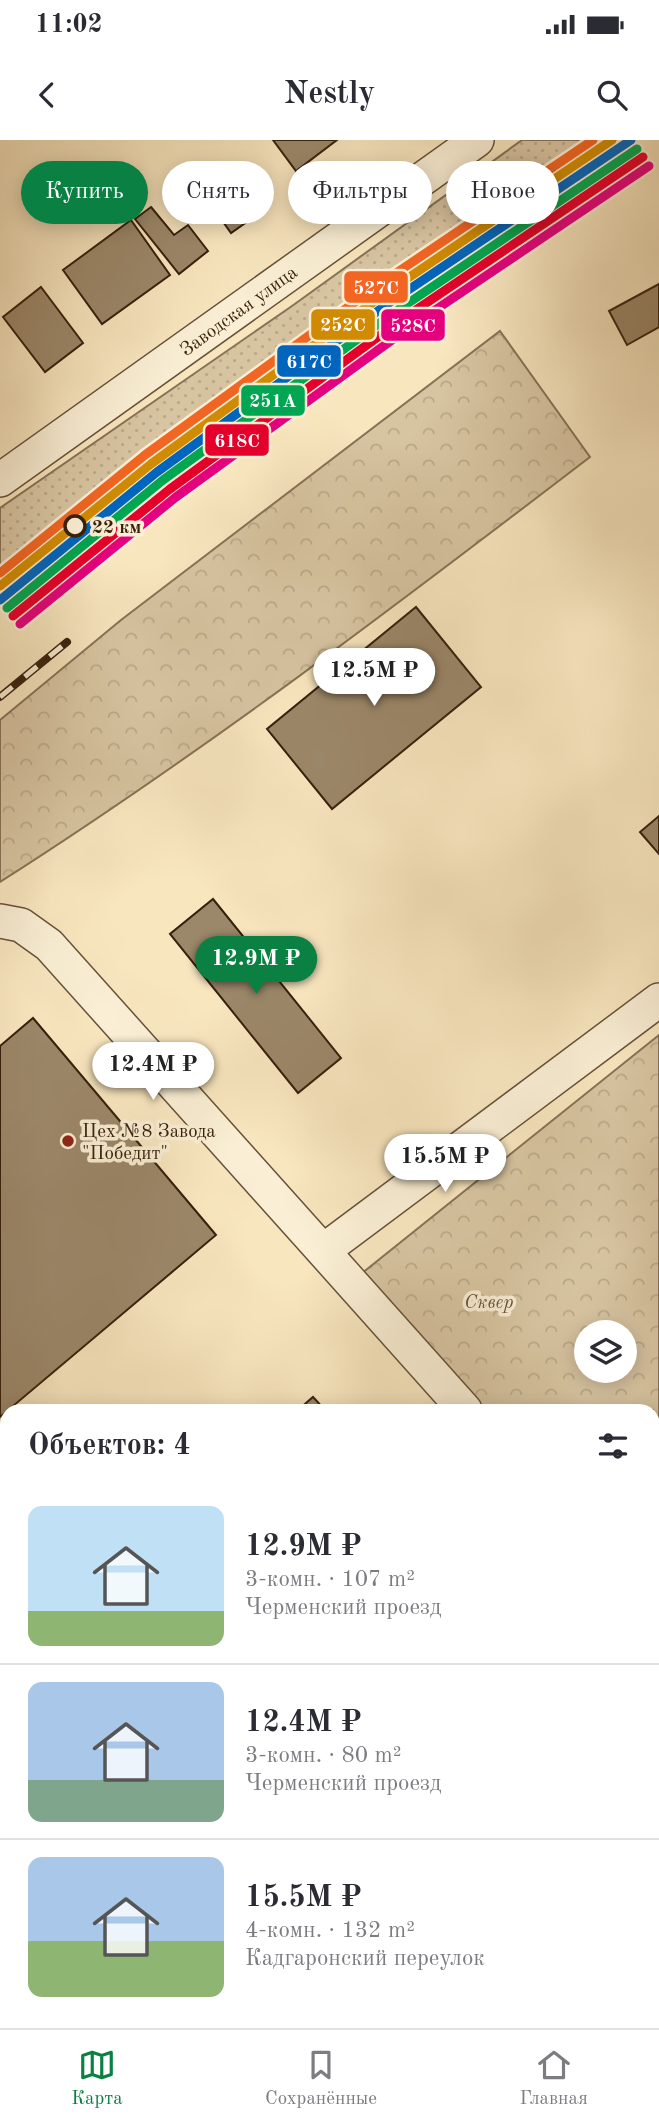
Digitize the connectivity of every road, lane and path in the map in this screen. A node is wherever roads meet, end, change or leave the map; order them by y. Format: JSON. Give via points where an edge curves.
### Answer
{"nodes":[{"id":1,"x":477,"y":140,"type":"edge"},
{"id":2,"x":0,"y":480,"type":"edge"},
{"id":3,"x":0,"y":921,"type":"edge"},
{"id":4,"x":659,"y":1000,"type":"edge"},
{"id":5,"x":323,"y":1251,"type":"junction"},
{"id":6,"x":460,"y":1404,"type":"edge"}],
"edges":[{"from":1,"to":2,"type":"street","name":"Заводская улица"},
{"from":3,"to":5,"type":"street","via":[[21,925],[50,945]]},
{"from":4,"to":5,"type":"street"},
{"from":5,"to":6,"type":"street"}]}
